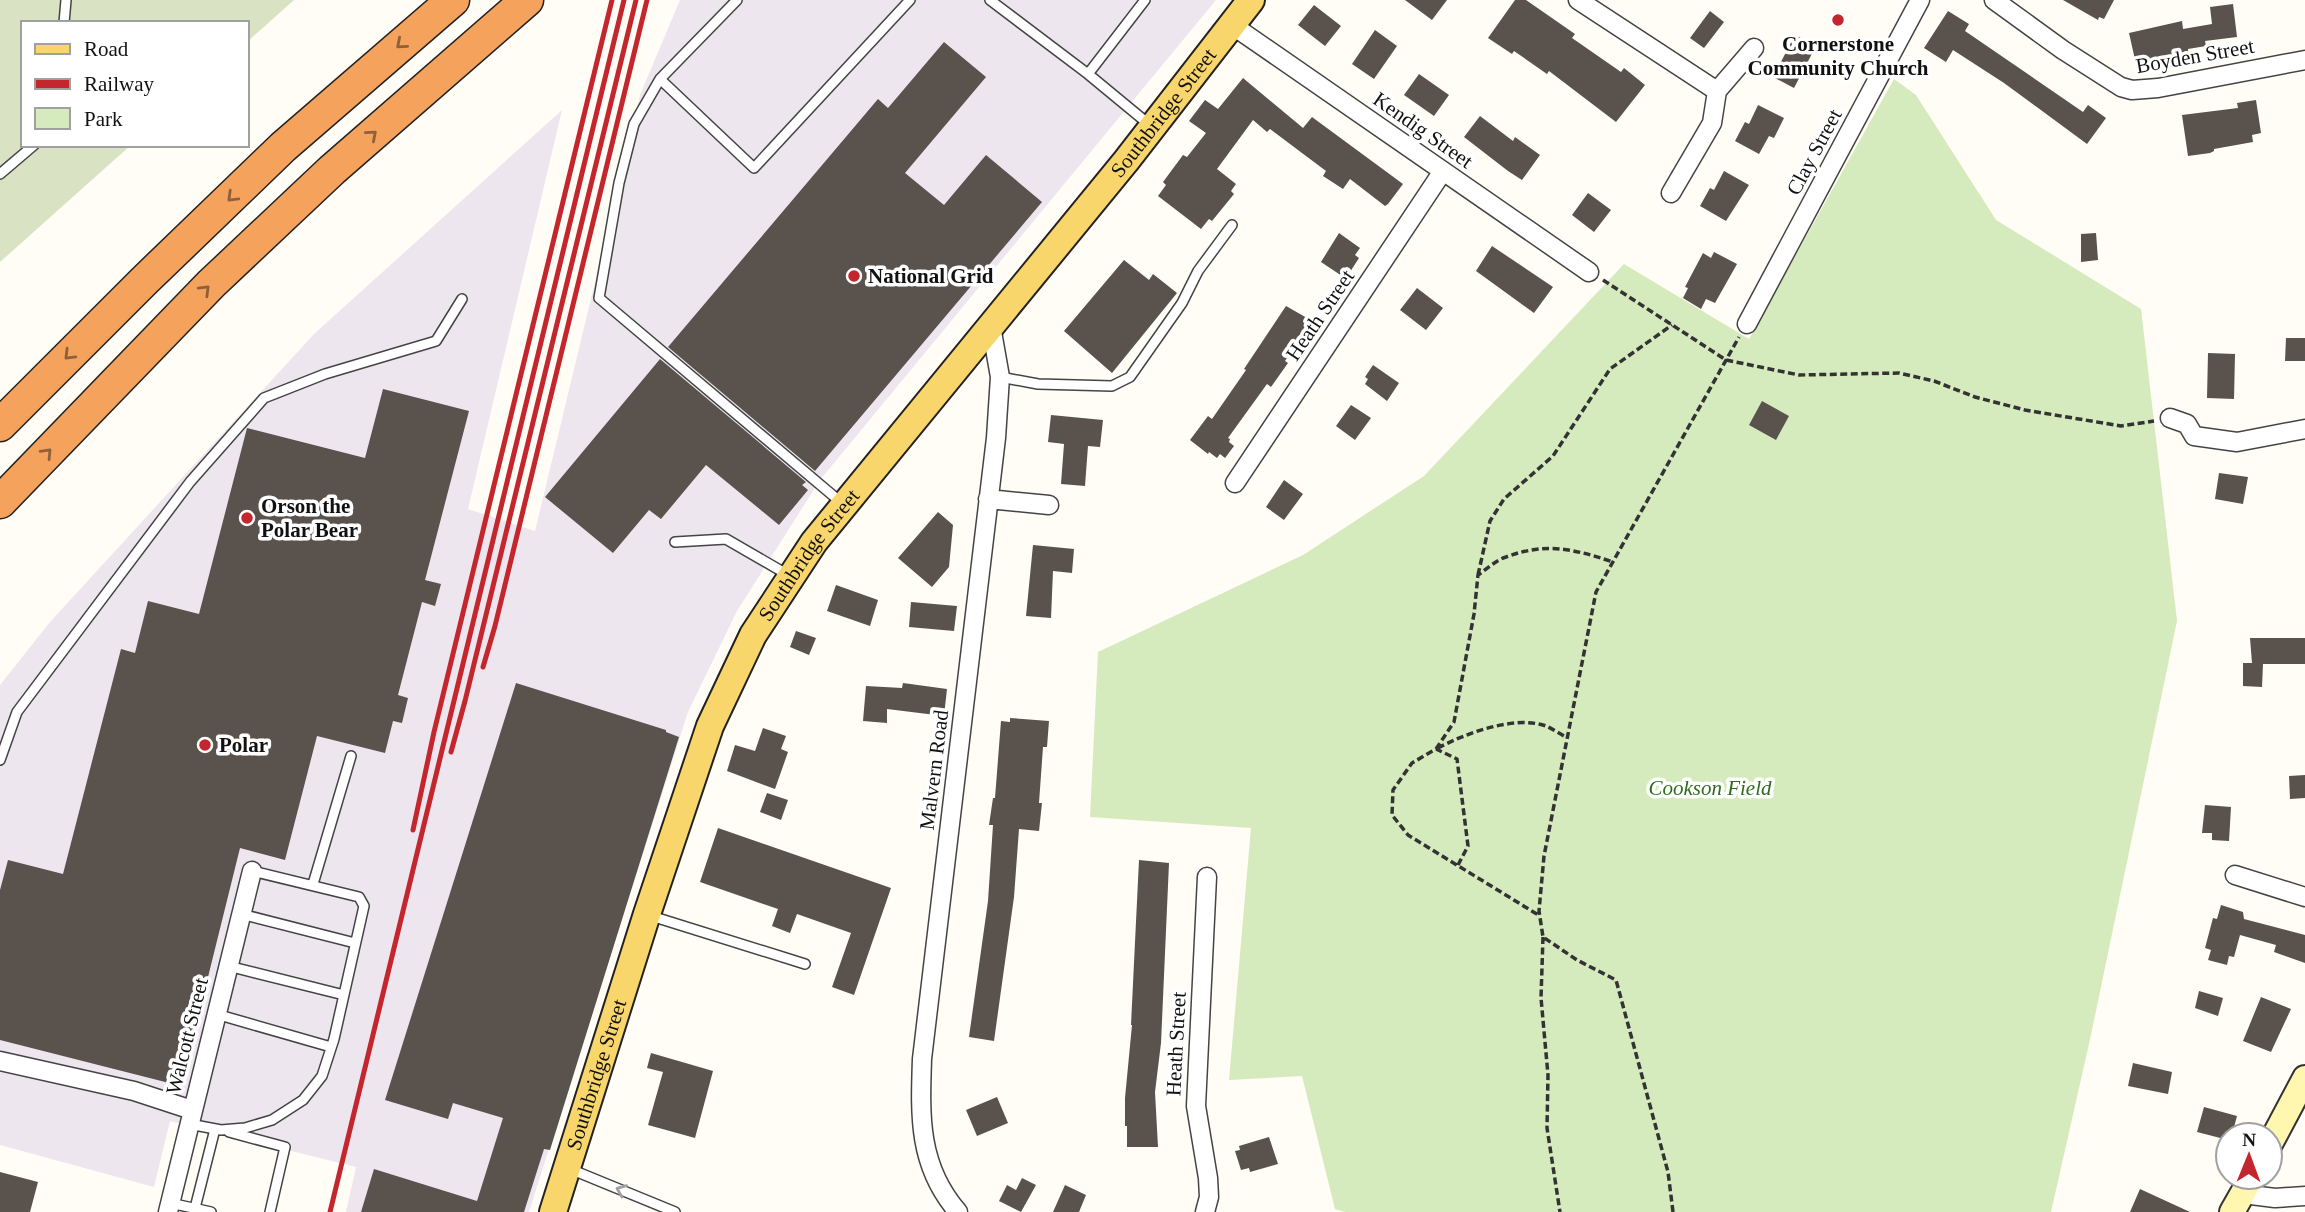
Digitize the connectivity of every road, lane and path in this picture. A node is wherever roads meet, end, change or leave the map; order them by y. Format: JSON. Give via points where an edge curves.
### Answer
{"nodes":[{"id":1,"x":66,"y":0,"type":"edge"},
{"id":2,"x":453,"y":0,"type":"edge"},
{"id":3,"x":527,"y":0,"type":"edge"},
{"id":4,"x":737,"y":0,"type":"edge"},
{"id":5,"x":910,"y":0,"type":"edge"},
{"id":6,"x":990,"y":0,"type":"edge"},
{"id":7,"x":1145,"y":0,"type":"edge"},
{"id":8,"x":1251,"y":0,"type":"edge"},
{"id":9,"x":1578,"y":0,"type":"edge"},
{"id":10,"x":1920,"y":0,"type":"edge"},
{"id":11,"x":1994,"y":0,"type":"edge"},
{"id":12,"x":64,"y":21,"type":"edge"},
{"id":13,"x":1232,"y":25,"type":"junction"},
{"id":14,"x":1754,"y":48,"type":"dead end"},
{"id":15,"x":2305,"y":60,"type":"edge"},
{"id":16,"x":1087,"y":74,"type":"junction"},
{"id":17,"x":660,"y":79,"type":"junction"},
{"id":18,"x":1717,"y":91,"type":"junction"},
{"id":19,"x":1152,"y":127,"type":"junction"},
{"id":20,"x":31,"y":147,"type":"edge"},
{"id":21,"x":2,"y":169,"type":"edge"},
{"id":22,"x":1443,"y":171,"type":"junction"},
{"id":23,"x":1671,"y":193,"type":"dead end"},
{"id":24,"x":1232,"y":225,"type":"dead end"},
{"id":25,"x":1589,"y":272,"type":"joint"},
{"id":26,"x":462,"y":299,"type":"dead end"},
{"id":27,"x":1746,"y":324,"type":"joint"},
{"id":28,"x":1672,"y":325,"type":"junction"},
{"id":29,"x":991,"y":326,"type":"junction"},
{"id":30,"x":1727,"y":360,"type":"junction"},
{"id":31,"x":1000,"y":377,"type":"junction"},
{"id":32,"x":5,"y":418,"type":"edge"},
{"id":33,"x":2170,"y":418,"type":"joint"},
{"id":34,"x":2305,"y":429,"type":"edge"},
{"id":35,"x":1235,"y":483,"type":"dead end"},
{"id":36,"x":988,"y":499,"type":"junction"},
{"id":37,"x":0,"y":502,"type":"edge"},
{"id":38,"x":844,"y":505,"type":"junction"},
{"id":39,"x":1049,"y":505,"type":"dead end"},
{"id":40,"x":675,"y":542,"type":"dead end"},
{"id":41,"x":1613,"y":562,"type":"junction"},
{"id":42,"x":1478,"y":575,"type":"junction"},
{"id":43,"x":791,"y":577,"type":"junction"},
{"id":44,"x":1566,"y":737,"type":"junction"},
{"id":45,"x":1436,"y":749,"type":"junction"},
{"id":46,"x":351,"y":756,"type":"dead end"},
{"id":47,"x":0,"y":760,"type":"edge"},
{"id":48,"x":1458,"y":865,"type":"junction"},
{"id":49,"x":252,"y":870,"type":"joint"},
{"id":50,"x":2235,"y":875,"type":"dead end"},
{"id":51,"x":1207,"y":877,"type":"dead end"},
{"id":52,"x":313,"y":884,"type":"junction"},
{"id":53,"x":2305,"y":897,"type":"edge"},
{"id":54,"x":241,"y":914,"type":"junction"},
{"id":55,"x":647,"y":914,"type":"junction"},
{"id":56,"x":1540,"y":916,"type":"junction"},
{"id":57,"x":1543,"y":937,"type":"junction"},
{"id":58,"x":355,"y":943,"type":"junction"},
{"id":59,"x":805,"y":964,"type":"dead end"},
{"id":60,"x":228,"y":966,"type":"junction"},
{"id":61,"x":344,"y":995,"type":"junction"},
{"id":62,"x":216,"y":1014,"type":"junction"},
{"id":63,"x":331,"y":1047,"type":"junction"},
{"id":64,"x":0,"y":1061,"type":"edge"},
{"id":65,"x":2305,"y":1078,"type":"edge"},
{"id":66,"x":190,"y":1117,"type":"junction"},
{"id":67,"x":2282,"y":1121,"type":"edge"},
{"id":68,"x":218,"y":1130,"type":"junction"},
{"id":69,"x":567,"y":1168,"type":"junction"},
{"id":70,"x":2243,"y":1194,"type":"edge"},
{"id":71,"x":2305,"y":1196,"type":"edge"},
{"id":72,"x":169,"y":1207,"type":"edge"},
{"id":73,"x":195,"y":1208,"type":"junction"},
{"id":74,"x":211,"y":1212,"type":"edge"},
{"id":75,"x":270,"y":1212,"type":"edge"},
{"id":76,"x":554,"y":1212,"type":"edge"},
{"id":77,"x":675,"y":1212,"type":"edge"},
{"id":78,"x":958,"y":1212,"type":"edge"},
{"id":79,"x":1205,"y":1212,"type":"edge"},
{"id":80,"x":1559,"y":1212,"type":"edge"},
{"id":81,"x":1673,"y":1212,"type":"edge"}],
"edges":[{"from":1,"to":12,"type":"lane"},
{"from":2,"to":32,"type":"highway","one_way":true,"via":[[284,147]]},
{"from":37,"to":3,"type":"highway","one_way":true,"via":[[211,284],[332,170]]},
{"from":4,"to":17,"type":"lane"},
{"from":5,"to":17,"type":"lane","via":[[754,168]]},
{"from":6,"to":16,"type":"lane"},
{"from":7,"to":16,"type":"lane"},
{"from":8,"to":13,"type":"main road","name":"Southbridge Street"},
{"from":9,"to":18,"type":"street"},
{"from":10,"to":27,"type":"street","name":"Clay Street"},
{"from":11,"to":15,"type":"street","name":"Boyden Street","via":[[2063,50],[2132,90]]},
{"from":13,"to":19,"type":"main road","name":"Southbridge Street"},
{"from":13,"to":22,"type":"street","name":"Kendig Street"},
{"from":14,"to":18,"type":"street"},
{"from":16,"to":19,"type":"lane"},
{"from":17,"to":38,"type":"lane","via":[[634,124],[599,298]]},
{"from":18,"to":23,"type":"street","via":[[1712,123]]},
{"from":19,"to":29,"type":"main road","name":"Southbridge Street"},
{"from":20,"to":21,"type":"lane"},
{"from":22,"to":25,"type":"street","name":"Kendig Street"},
{"from":22,"to":35,"type":"street","name":"Heath Street"},
{"from":24,"to":31,"type":"lane","via":[[1130,377],[1112,386],[1038,384]]},
{"from":25,"to":28,"type":"path"},
{"from":26,"to":47,"type":"lane","via":[[436,341],[325,374],[264,398],[190,482],[17,712]]},
{"from":27,"to":30,"type":"path"},
{"from":28,"to":30,"type":"path"},
{"from":28,"to":42,"type":"path","via":[[1610,369],[1553,456],[1504,499],[1490,521]]},
{"from":29,"to":31,"type":"street","name":"Malvern Road"},
{"from":29,"to":38,"type":"main road","name":"Southbridge Street"},
{"from":30,"to":33,"type":"path","via":[[1800,375],[1899,373],[2025,410],[2121,426]]},
{"from":30,"to":41,"type":"path"},
{"from":31,"to":36,"type":"street","name":"Malvern Road"},
{"from":33,"to":34,"type":"street","via":[[2187,424],[2194,436],[2236,442]]},
{"from":36,"to":39,"type":"street"},
{"from":36,"to":78,"type":"street","name":"Malvern Road","via":[[922,1059],[922,1134],[930,1164]]},
{"from":38,"to":43,"type":"main road","name":"Southbridge Street"},
{"from":40,"to":43,"type":"lane","via":[[726,540]]},
{"from":41,"to":42,"type":"path","via":[[1574,548],[1545,548],[1504,557]]},
{"from":41,"to":44,"type":"path","via":[[1596,592]]},
{"from":42,"to":45,"type":"path","via":[[1454,722]]},
{"from":43,"to":55,"type":"main road","name":"Southbridge Street","via":[[754,635],[718,706]]},
{"from":44,"to":45,"type":"path","via":[[1545,726],[1512,723],[1461,736]]},
{"from":44,"to":56,"type":"path","via":[[1544,856]]},
{"from":45,"to":48,"type":"path","via":[[1457,759],[1462,782],[1468,846]]},
{"from":45,"to":48,"type":"path","via":[[1412,763],[1393,790],[1392,815],[1408,835]]},
{"from":46,"to":52,"type":"lane"},
{"from":48,"to":56,"type":"path"},
{"from":49,"to":52,"type":"lane"},
{"from":49,"to":54,"type":"street","name":"Walcott Street"},
{"from":50,"to":53,"type":"street"},
{"from":51,"to":79,"type":"street","name":"Heath Street","via":[[1196,1106],[1208,1178]]},
{"from":52,"to":58,"type":"lane","via":[[363,901]]},
{"from":54,"to":58,"type":"lane"},
{"from":54,"to":60,"type":"street","name":"Walcott Street"},
{"from":55,"to":59,"type":"lane"},
{"from":55,"to":69,"type":"main road","name":"Southbridge Street"},
{"from":56,"to":57,"type":"path"},
{"from":57,"to":80,"type":"path","via":[[1547,1128]]},
{"from":57,"to":81,"type":"path","via":[[1616,980],[1668,1172]]},
{"from":58,"to":61,"type":"lane"},
{"from":60,"to":61,"type":"lane"},
{"from":60,"to":62,"type":"street","name":"Walcott Street"},
{"from":61,"to":63,"type":"lane"},
{"from":62,"to":63,"type":"lane"},
{"from":62,"to":66,"type":"street","name":"Walcott Street"},
{"from":63,"to":68,"type":"lane","via":[[322,1076],[303,1100],[272,1120]]},
{"from":64,"to":66,"type":"street","via":[[134,1091]]},
{"from":65,"to":67,"type":"street"},
{"from":66,"to":68,"type":"lane"},
{"from":66,"to":72,"type":"street","name":"Walcott Street"},
{"from":68,"to":73,"type":"lane"},
{"from":68,"to":75,"type":"lane","via":[[285,1147]]},
{"from":69,"to":76,"type":"main road","name":"Southbridge Street"},
{"from":77,"to":69,"type":"lane","one_way":true},
{"from":70,"to":71,"type":"street"},
{"from":72,"to":73,"type":"lane"},
{"from":73,"to":74,"type":"lane"}]}
